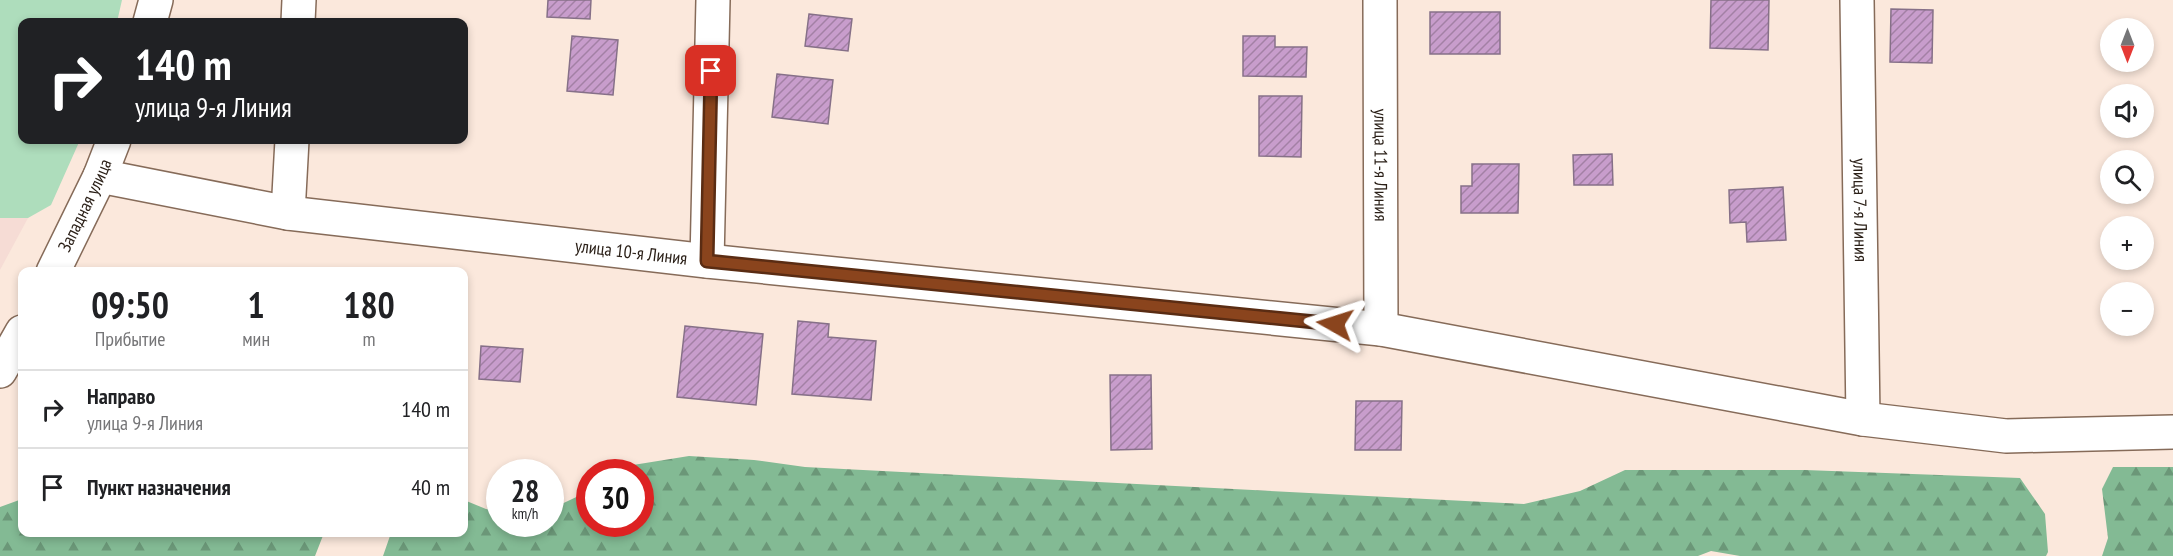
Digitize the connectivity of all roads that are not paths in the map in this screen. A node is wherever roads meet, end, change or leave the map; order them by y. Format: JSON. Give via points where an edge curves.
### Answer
{"nodes":[{"id":1,"x":156,"y":0,"type":"edge"},
{"id":2,"x":299,"y":0,"type":"edge"},
{"id":3,"x":713,"y":0,"type":"edge"},
{"id":4,"x":1380,"y":0,"type":"edge"},
{"id":5,"x":1857,"y":0,"type":"edge"},
{"id":6,"x":151,"y":18,"type":"edge"},
{"id":7,"x":298,"y":18,"type":"edge"},
{"id":8,"x":112,"y":144,"type":"edge"},
{"id":9,"x":292,"y":144,"type":"edge"},
{"id":10,"x":100,"y":176,"type":"junction"},
{"id":11,"x":288,"y":213,"type":"junction"},
{"id":12,"x":707,"y":261,"type":"junction"},
{"id":13,"x":55,"y":267,"type":"edge"},
{"id":14,"x":1381,"y":329,"type":"junction"},
{"id":15,"x":18,"y":339,"type":"edge"},
{"id":16,"x":0,"y":371,"type":"edge"},
{"id":17,"x":1863,"y":419,"type":"junction"},
{"id":18,"x":2173,"y":432,"type":"edge"}],
"edges":[{"from":1,"to":6,"type":"street"},
{"from":2,"to":7,"type":"street"},
{"from":3,"to":12,"type":"street"},
{"from":4,"to":14,"type":"street","name":"улица 11-я Линия"},
{"from":5,"to":17,"type":"street","name":"улица 7-я Линия"},
{"from":8,"to":10,"type":"street","name":"Западная улица"},
{"from":9,"to":11,"type":"street"},
{"from":10,"to":11,"type":"street","name":"улица 10-я Линия"},
{"from":10,"to":13,"type":"street","name":"Западная улица"},
{"from":11,"to":12,"type":"street","name":"улица 10-я Линия"},
{"from":12,"to":14,"type":"street","name":"улица 10-я Линия"},
{"from":14,"to":17,"type":"street","name":"улица 10-я Линия"},
{"from":15,"to":16,"type":"street"},
{"from":17,"to":18,"type":"street","name":"улица 10-я Линия","via":[[2006,436]]}]}
